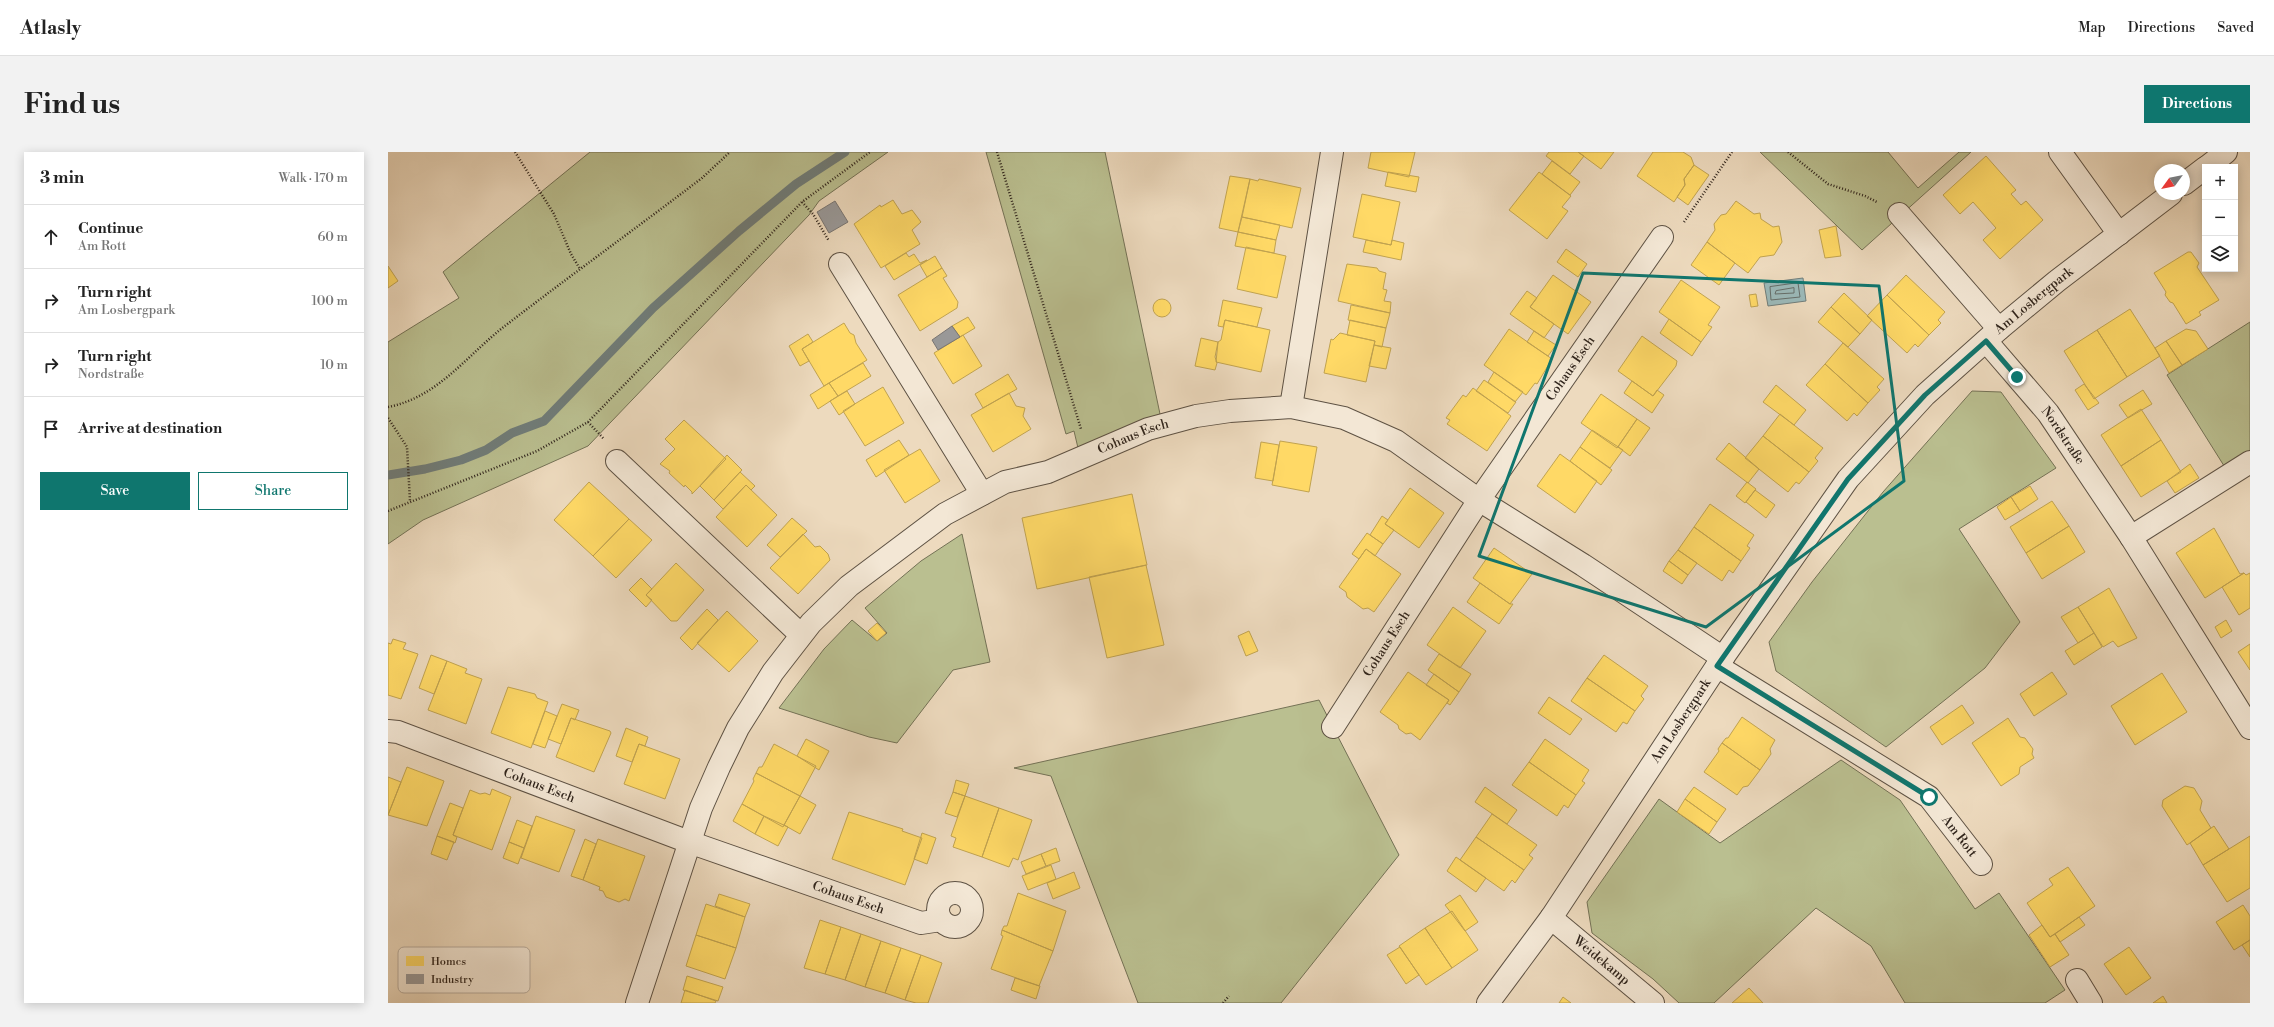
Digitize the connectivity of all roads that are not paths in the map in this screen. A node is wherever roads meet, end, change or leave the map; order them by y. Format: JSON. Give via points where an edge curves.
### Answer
{"nodes":[{"id":1,"x":1332,"y":152,"type":"edge"},
{"id":2,"x":2060,"y":152,"type":"edge"},
{"id":3,"x":2226,"y":152,"type":"edge"},
{"id":4,"x":2211,"y":164,"type":"edge"},
{"id":5,"x":2202,"y":171,"type":"edge"},
{"id":6,"x":2190,"y":180,"type":"edge"},
{"id":7,"x":2163,"y":200,"type":"edge"},
{"id":8,"x":1899,"y":214,"type":"road end"},
{"id":9,"x":2119,"y":234,"type":"junction"},
{"id":10,"x":1662,"y":237,"type":"road end"},
{"id":11,"x":840,"y":264,"type":"road end"},
{"id":12,"x":1993,"y":335,"type":"junction"},
{"id":13,"x":1291,"y":407,"type":"junction"},
{"id":14,"x":617,"y":461,"type":"dead end"},
{"id":15,"x":2250,"y":462,"type":"edge"},
{"id":16,"x":982,"y":494,"type":"junction"},
{"id":17,"x":1479,"y":500,"type":"junction"},
{"id":18,"x":2131,"y":537,"type":"junction"},
{"id":19,"x":801,"y":635,"type":"junction"},
{"id":20,"x":1720,"y":662,"type":"junction"},
{"id":21,"x":1333,"y":727,"type":"dead end"},
{"id":22,"x":2250,"y":728,"type":"edge"},
{"id":23,"x":388,"y":731,"type":"edge"},
{"id":24,"x":689,"y":842,"type":"junction"},
{"id":25,"x":1981,"y":864,"type":"dead end"},
{"id":26,"x":1551,"y":918,"type":"junction"},
{"id":27,"x":941,"y":920,"type":"dead end"},
{"id":28,"x":2077,"y":980,"type":"dead end"},
{"id":29,"x":637,"y":1003,"type":"edge"},
{"id":30,"x":1488,"y":1003,"type":"edge"},
{"id":31,"x":1653,"y":1003,"type":"edge"},
{"id":32,"x":2091,"y":1003,"type":"edge"}],
"edges":[{"from":1,"to":13,"type":"street"},
{"from":2,"to":9,"type":"street"},
{"from":3,"to":4,"type":"street"},
{"from":5,"to":6,"type":"street"},
{"from":7,"to":9,"type":"street","name":"Am Losbergpark"},
{"from":8,"to":12,"type":"street","name":"Nordstraße"},
{"from":9,"to":12,"type":"street","name":"Am Losbergpark","via":[[2057,281]]},
{"from":10,"to":17,"type":"street","name":"Cohaus Esch"},
{"from":11,"to":16,"type":"street"},
{"from":12,"to":18,"type":"street","name":"Nordstraße"},
{"from":12,"to":20,"type":"street","name":"Am Losbergpark","via":[[1925,395],[1848,479]]},
{"from":13,"to":16,"type":"street","name":"Cohaus Esch","via":[[1230,410],[1148,429],[1089,456],[1048,472],[1005,482]]},
{"from":13,"to":17,"type":"street","name":"Cohaus Esch","via":[[1344,418],[1396,441]]},
{"from":14,"to":19,"type":"street"},
{"from":15,"to":18,"type":"street"},
{"from":16,"to":19,"type":"street","name":"Cohaus Esch","via":[[945,514],[886,556],[849,586]]},
{"from":17,"to":20,"type":"street","name":"Cohaus Esch","via":[[1577,561]]},
{"from":17,"to":21,"type":"street","name":"Cohaus Esch"},
{"from":18,"to":22,"type":"street","name":"Nordstraße"},
{"from":19,"to":24,"type":"street","name":"Cohaus Esch","via":[[772,672],[738,728],[700,808]]},
{"from":20,"to":25,"type":"street","name":"Am Rott","via":[[1929,797]]},
{"from":20,"to":26,"type":"street","name":"Am Losbergpark"},
{"from":23,"to":24,"type":"street","name":"Cohaus Esch","via":[[398,732]]},
{"from":24,"to":27,"type":"street","name":"Cohaus Esch","via":[[921,923]]},
{"from":24,"to":29,"type":"street","name":"Cohaus Esch"},
{"from":26,"to":30,"type":"street","name":"Am Losbergpark"},
{"from":26,"to":31,"type":"street","name":"Weidekamp"},
{"from":28,"to":32,"type":"street"}]}
